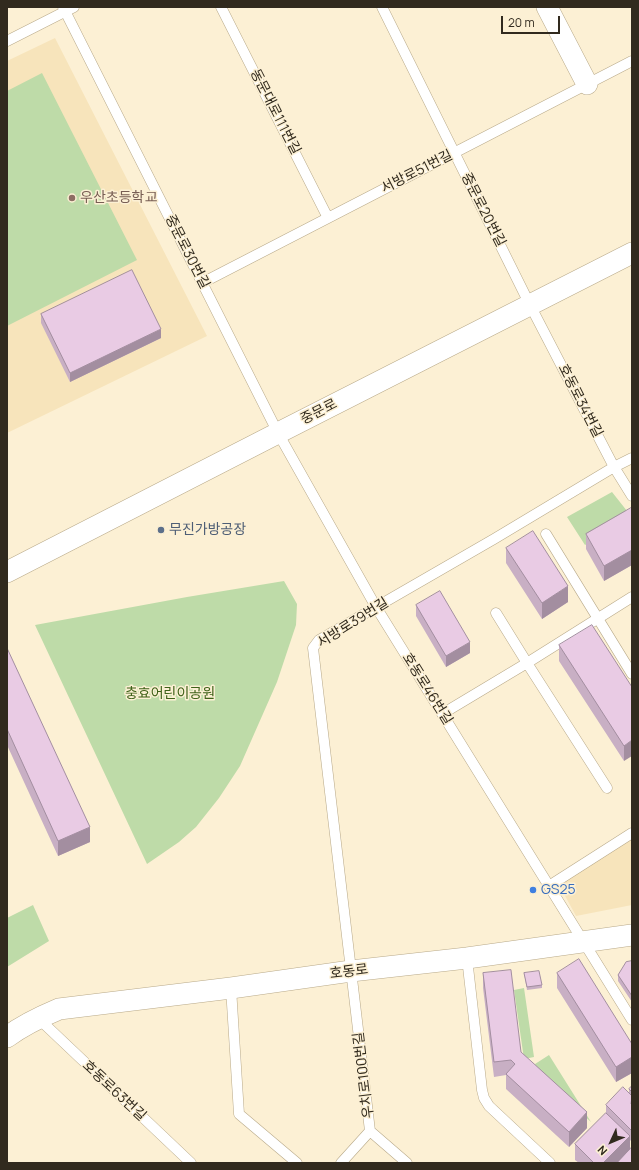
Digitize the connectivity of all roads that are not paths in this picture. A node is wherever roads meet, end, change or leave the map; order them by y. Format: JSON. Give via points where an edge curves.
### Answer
{"nodes":[{"id":1,"x":221,"y":7,"type":"edge"},
{"id":2,"x":382,"y":7,"type":"edge"},
{"id":3,"x":547,"y":7,"type":"edge"},
{"id":4,"x":67,"y":9,"type":"edge"},
{"id":5,"x":7,"y":41,"type":"edge"},
{"id":6,"x":632,"y":61,"type":"edge"},
{"id":7,"x":587,"y":84,"type":"junction"},
{"id":8,"x":454,"y":152,"type":"junction"},
{"id":9,"x":328,"y":218,"type":"junction"},
{"id":10,"x":632,"y":253,"type":"edge"},
{"id":11,"x":202,"y":283,"type":"junction"},
{"id":12,"x":530,"y":305,"type":"junction"},
{"id":13,"x":278,"y":432,"type":"junction"},
{"id":14,"x":632,"y":458,"type":"edge"},
{"id":15,"x":614,"y":467,"type":"junction"},
{"id":16,"x":632,"y":496,"type":"edge"},
{"id":17,"x":546,"y":534,"type":"dead end"},
{"id":18,"x":7,"y":572,"type":"edge"},
{"id":19,"x":632,"y":597,"type":"edge"},
{"id":20,"x":376,"y":607,"type":"junction"},
{"id":21,"x":496,"y":613,"type":"dead end"},
{"id":22,"x":598,"y":618,"type":"junction"},
{"id":23,"x":527,"y":663,"type":"junction"},
{"id":24,"x":632,"y":674,"type":"edge"},
{"id":25,"x":442,"y":714,"type":"junction"},
{"id":26,"x":607,"y":788,"type":"dead end"},
{"id":27,"x":632,"y":833,"type":"edge"},
{"id":28,"x":549,"y":886,"type":"junction"},
{"id":29,"x":632,"y":935,"type":"edge"},
{"id":30,"x":583,"y":941,"type":"junction"},
{"id":31,"x":467,"y":958,"type":"junction"},
{"id":32,"x":351,"y":971,"type":"junction"},
{"id":33,"x":231,"y":988,"type":"junction"},
{"id":34,"x":38,"y":1018,"type":"junction"},
{"id":35,"x":632,"y":1020,"type":"edge"},
{"id":36,"x":7,"y":1037,"type":"edge"},
{"id":37,"x":370,"y":1131,"type":"junction"},
{"id":38,"x":191,"y":1163,"type":"edge"},
{"id":39,"x":297,"y":1163,"type":"edge"},
{"id":40,"x":341,"y":1163,"type":"edge"},
{"id":41,"x":407,"y":1163,"type":"edge"},
{"id":42,"x":550,"y":1163,"type":"edge"}],
"edges":[{"from":1,"to":9,"type":"lane","name":"동문대로111번길"},
{"from":2,"to":8,"type":"lane","name":"중문로20번길"},
{"from":3,"to":7,"type":"street"},
{"from":4,"to":5,"type":"lane"},
{"from":4,"to":11,"type":"lane","name":"중문로30번길"},
{"from":6,"to":7,"type":"lane","name":"서방로51번길"},
{"from":7,"to":8,"type":"lane","name":"서방로51번길"},
{"from":8,"to":9,"type":"lane","name":"서방로51번길"},
{"from":8,"to":12,"type":"lane","name":"중문로20번길"},
{"from":9,"to":11,"type":"lane","name":"서방로51번길"},
{"from":10,"to":12,"type":"street","name":"중문로"},
{"from":11,"to":13,"type":"lane","name":"중문로30번길"},
{"from":12,"to":13,"type":"street","name":"중문로"},
{"from":12,"to":15,"type":"lane","name":"호동로34번길"},
{"from":13,"to":18,"type":"street","name":"중문로"},
{"from":13,"to":20,"type":"lane","name":"호동로46번길"},
{"from":14,"to":15,"type":"lane","name":"서방로39번길"},
{"from":15,"to":16,"type":"lane","name":"호동로34번길"},
{"from":15,"to":20,"type":"lane","name":"서방로39번길"},
{"from":17,"to":22,"type":"lane"},
{"from":19,"to":22,"type":"lane"},
{"from":20,"to":25,"type":"lane","name":"호동로46번길"},
{"from":20,"to":32,"type":"lane","name":"서방로39번길","via":[[319,640],[313,648]]},
{"from":21,"to":23,"type":"lane"},
{"from":22,"to":23,"type":"lane"},
{"from":22,"to":24,"type":"lane"},
{"from":23,"to":25,"type":"lane"},
{"from":23,"to":26,"type":"lane"},
{"from":25,"to":28,"type":"lane","name":"호동로46번길"},
{"from":27,"to":28,"type":"lane"},
{"from":28,"to":30,"type":"lane","name":"호동로46번길"},
{"from":29,"to":30,"type":"street","name":"호동로"},
{"from":30,"to":31,"type":"street","name":"호동로"},
{"from":30,"to":35,"type":"lane","name":"호동로46번길"},
{"from":31,"to":32,"type":"street","name":"호동로"},
{"from":31,"to":42,"type":"lane","via":[[484,1098],[489,1106]]},
{"from":32,"to":33,"type":"street","name":"호동로"},
{"from":32,"to":37,"type":"lane","name":"우치로100번길"},
{"from":33,"to":34,"type":"street","name":"호동로","via":[[71,1007]]},
{"from":33,"to":39,"type":"lane","via":[[239,1114]]},
{"from":34,"to":36,"type":"street","name":"호동로"},
{"from":34,"to":38,"type":"lane","name":"호동로63번길"},
{"from":37,"to":40,"type":"lane"},
{"from":37,"to":41,"type":"lane","name":"우치로100번길"}]}
